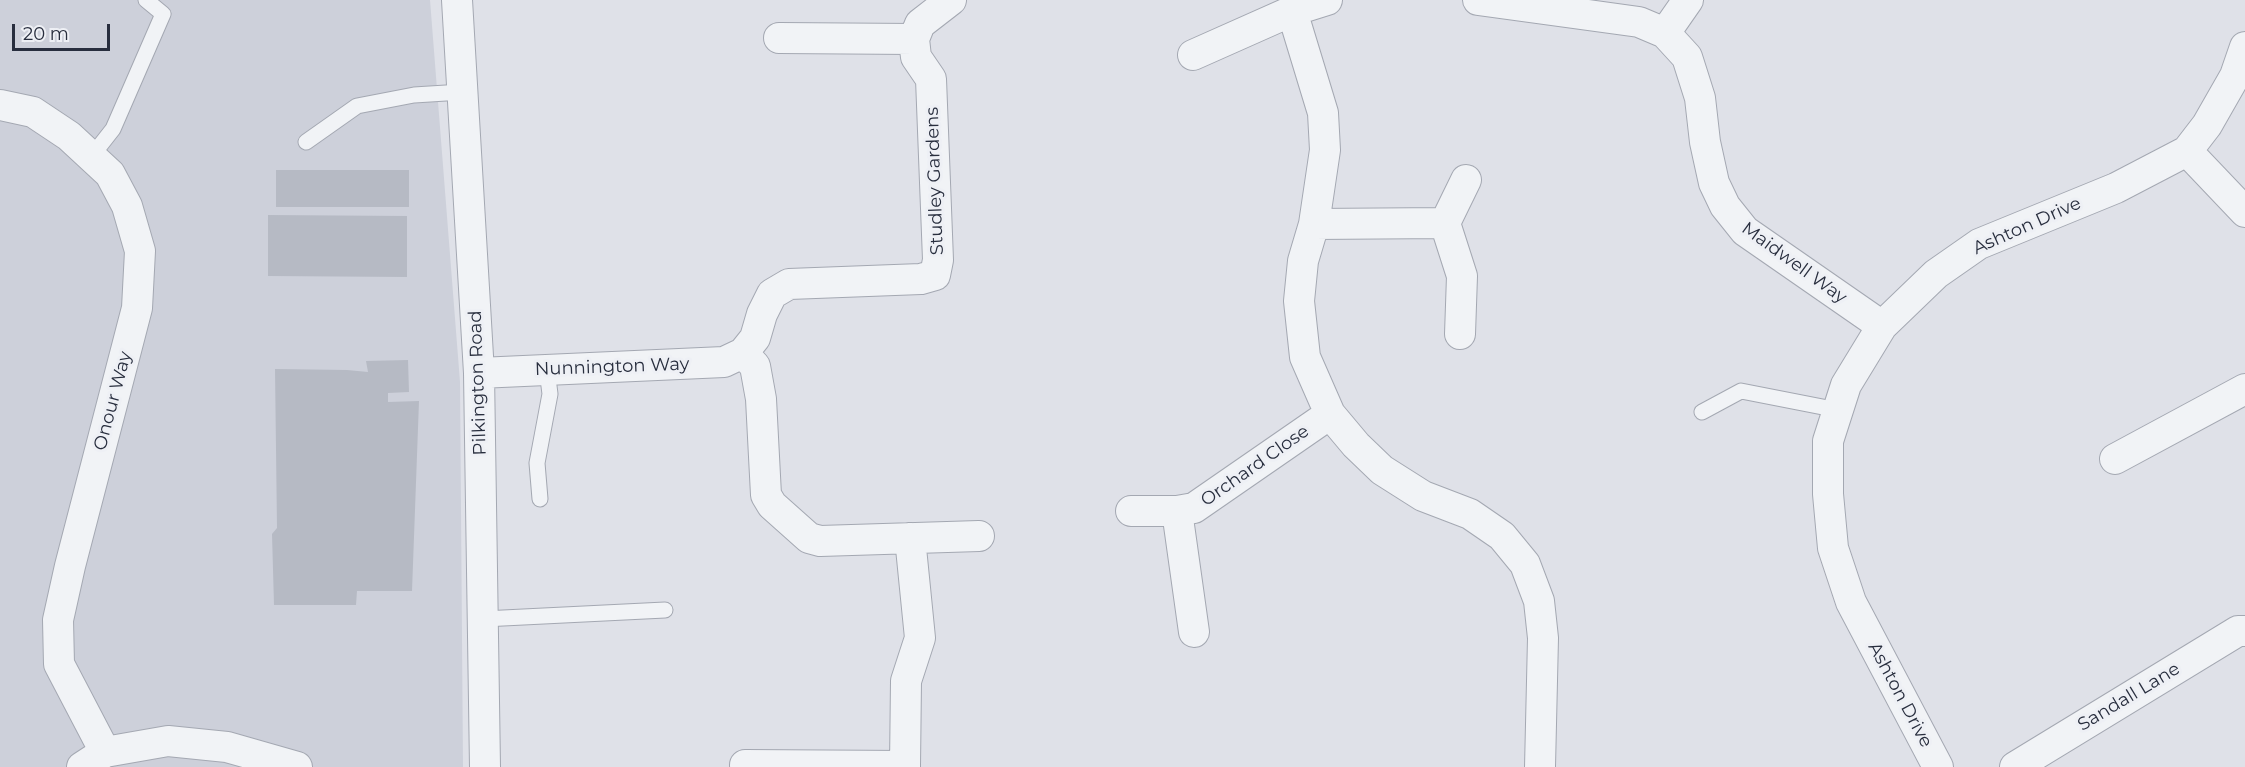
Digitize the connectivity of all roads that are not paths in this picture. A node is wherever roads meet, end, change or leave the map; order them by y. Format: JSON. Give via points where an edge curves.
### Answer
{"nodes":[{"id":1,"x":146,"y":0,"type":"edge"},
{"id":2,"x":457,"y":0,"type":"edge"},
{"id":3,"x":951,"y":0,"type":"edge"},
{"id":4,"x":1327,"y":0,"type":"edge"},
{"id":5,"x":1478,"y":0,"type":"edge"},
{"id":6,"x":1688,"y":0,"type":"edge"},
{"id":7,"x":1292,"y":11,"type":"junction"},
{"id":8,"x":1665,"y":33,"type":"junction"},
{"id":9,"x":779,"y":38,"type":"dead end"},
{"id":10,"x":914,"y":39,"type":"junction"},
{"id":11,"x":2245,"y":47,"type":"edge"},
{"id":12,"x":1193,"y":55,"type":"dead end"},
{"id":13,"x":462,"y":92,"type":"junction"},
{"id":14,"x":0,"y":105,"type":"edge"},
{"id":15,"x":306,"y":142,"type":"dead end"},
{"id":16,"x":2187,"y":151,"type":"junction"},
{"id":17,"x":91,"y":157,"type":"junction"},
{"id":18,"x":1466,"y":180,"type":"dead end"},
{"id":19,"x":2245,"y":212,"type":"edge"},
{"id":20,"x":1445,"y":223,"type":"junction"},
{"id":21,"x":1314,"y":224,"type":"junction"},
{"id":22,"x":1882,"y":326,"type":"junction"},
{"id":23,"x":1461,"y":334,"type":"dead end"},
{"id":24,"x":743,"y":352,"type":"junction"},
{"id":25,"x":547,"y":370,"type":"junction"},
{"id":26,"x":480,"y":373,"type":"junction"},
{"id":27,"x":2245,"y":389,"type":"edge"},
{"id":28,"x":1838,"y":410,"type":"junction"},
{"id":29,"x":1702,"y":412,"type":"dead end"},
{"id":30,"x":1330,"y":414,"type":"junction"},
{"id":31,"x":2115,"y":459,"type":"dead end"},
{"id":32,"x":540,"y":499,"type":"dead end"},
{"id":33,"x":1131,"y":511,"type":"dead end"},
{"id":34,"x":1177,"y":511,"type":"junction"},
{"id":35,"x":979,"y":536,"type":"dead end"},
{"id":36,"x":910,"y":538,"type":"junction"},
{"id":37,"x":665,"y":610,"type":"dead end"},
{"id":38,"x":483,"y":619,"type":"junction"},
{"id":39,"x":2245,"y":631,"type":"edge"},
{"id":40,"x":1194,"y":632,"type":"dead end"},
{"id":41,"x":94,"y":760,"type":"edge"},
{"id":42,"x":745,"y":765,"type":"dead end"},
{"id":43,"x":297,"y":767,"type":"edge"},
{"id":44,"x":485,"y":767,"type":"edge"},
{"id":45,"x":914,"y":767,"type":"edge"},
{"id":46,"x":1540,"y":767,"type":"edge"},
{"id":47,"x":1938,"y":767,"type":"edge"},
{"id":48,"x":2015,"y":767,"type":"edge"}],
"edges":[{"from":1,"to":17,"type":"lane","via":[[163,14],[113,129]]},
{"from":2,"to":13,"type":"street","name":"Pilkington Road"},
{"from":3,"to":10,"type":"street","via":[[920,24]]},
{"from":4,"to":7,"type":"street"},
{"from":5,"to":8,"type":"street","name":"Maidwell Way","via":[[1639,22]]},
{"from":6,"to":8,"type":"street"},
{"from":7,"to":12,"type":"street"},
{"from":7,"to":21,"type":"street","via":[[1323,113],[1325,150]]},
{"from":8,"to":22,"type":"street","name":"Maidwell Way","via":[[1687,57],[1700,98],[1714,183],[1725,207],[1744,231]]},
{"from":9,"to":10,"type":"street"},
{"from":10,"to":24,"type":"street","name":"Studley Gardens","via":[[916,57],[931,79],[938,260],[935,275],[921,279],[789,284],[772,294],[755,338]]},
{"from":11,"to":16,"type":"street","name":"Ashton Drive","via":[[2235,76],[2207,126]]},
{"from":13,"to":15,"type":"lane","via":[[414,95],[357,106]]},
{"from":13,"to":26,"type":"street","name":"Pilkington Road"},
{"from":14,"to":17,"type":"street","name":"Onour Way","via":[[33,112],[69,136]]},
{"from":16,"to":19,"type":"street"},
{"from":16,"to":22,"type":"street","name":"Ashton Drive","via":[[2116,188],[1979,244],[1936,274]]},
{"from":17,"to":41,"type":"street","name":"Onour Way","via":[[110,174],[127,206],[140,251],[137,308],[58,620],[59,664]]},
{"from":18,"to":20,"type":"street"},
{"from":20,"to":21,"type":"street"},
{"from":20,"to":23,"type":"street","via":[[1462,276]]},
{"from":21,"to":30,"type":"street","via":[[1303,261],[1299,301],[1305,357]]},
{"from":22,"to":28,"type":"street","name":"Ashton Drive","via":[[1846,385]]},
{"from":24,"to":25,"type":"street","name":"Nunnington Way","via":[[724,362]]},
{"from":24,"to":36,"type":"street","via":[[755,366],[761,399],[765,495],[772,505],[809,538],[820,541]]},
{"from":25,"to":26,"type":"street","name":"Nunnington Way"},
{"from":25,"to":32,"type":"lane","via":[[550,394],[537,463]]},
{"from":26,"to":38,"type":"street","name":"Pilkington Road"},
{"from":27,"to":31,"type":"street"},
{"from":28,"to":29,"type":"lane","via":[[1740,391]]},
{"from":28,"to":47,"type":"street","name":"Ashton Drive","via":[[1828,441],[1833,548],[1851,602]]},
{"from":30,"to":34,"type":"street","name":"Orchard Close","via":[[1194,508]]},
{"from":30,"to":46,"type":"street","via":[[1382,470],[1422,496],[1470,514],[1502,536],[1526,564],[1539,601],[1543,638]]},
{"from":33,"to":34,"type":"street","name":"Orchard Close"},
{"from":34,"to":40,"type":"street","name":"Orchard Close"},
{"from":35,"to":36,"type":"street"},
{"from":36,"to":45,"type":"street","via":[[920,638],[906,681]]},
{"from":37,"to":38,"type":"lane"},
{"from":38,"to":44,"type":"street","name":"Pilkington Road"},
{"from":39,"to":48,"type":"street","name":"Sandall Lane","via":[[2238,631]]},
{"from":41,"to":43,"type":"street","via":[[168,741],[227,747]]},
{"from":42,"to":45,"type":"street"}]}
